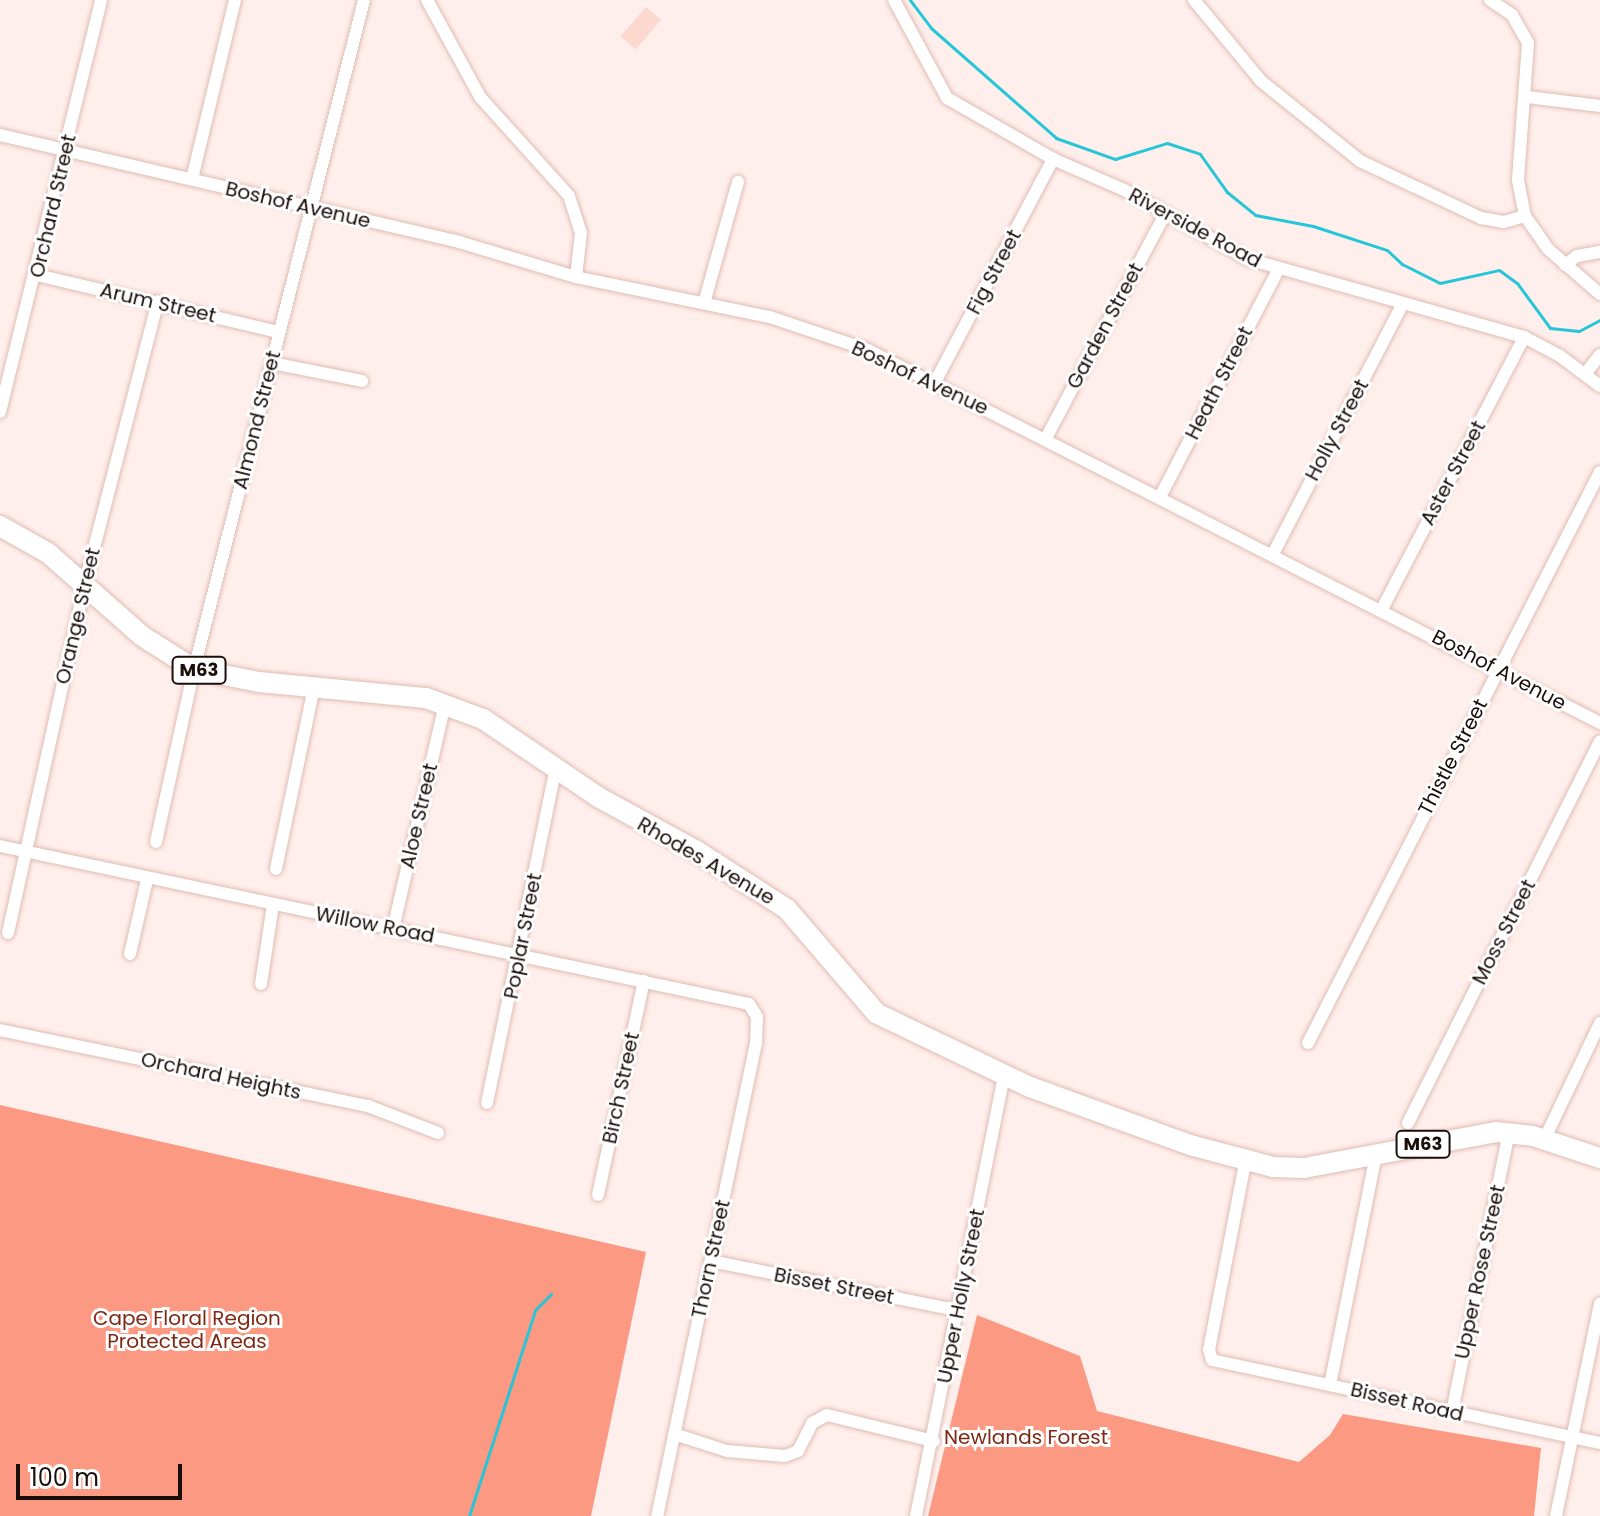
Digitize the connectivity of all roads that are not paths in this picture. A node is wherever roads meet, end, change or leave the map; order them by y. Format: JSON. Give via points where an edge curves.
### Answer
{"nodes":[{"id":1,"x":101,"y":0,"type":"edge"},
{"id":2,"x":235,"y":0,"type":"edge"},
{"id":3,"x":364,"y":0,"type":"edge"},
{"id":4,"x":427,"y":0,"type":"edge"},
{"id":5,"x":894,"y":0,"type":"edge"},
{"id":6,"x":1194,"y":0,"type":"edge"},
{"id":7,"x":1490,"y":0,"type":"edge"},
{"id":8,"x":1527,"y":97,"type":"junction"},
{"id":9,"x":1600,"y":106,"type":"edge"},
{"id":10,"x":0,"y":135,"type":"edge"},
{"id":11,"x":66,"y":151,"type":"junction"},
{"id":12,"x":1053,"y":159,"type":"junction"},
{"id":13,"x":192,"y":179,"type":"junction"},
{"id":14,"x":738,"y":182,"type":"dead end"},
{"id":15,"x":308,"y":208,"type":"junction"},
{"id":16,"x":1165,"y":214,"type":"junction"},
{"id":17,"x":1525,"y":216,"type":"junction"},
{"id":18,"x":1600,"y":252,"type":"edge"},
{"id":19,"x":1565,"y":265,"type":"junction"},
{"id":20,"x":1278,"y":270,"type":"junction"},
{"id":21,"x":37,"y":275,"type":"junction"},
{"id":22,"x":576,"y":277,"type":"junction"},
{"id":23,"x":1600,"y":294,"type":"edge"},
{"id":24,"x":158,"y":301,"type":"junction"},
{"id":25,"x":704,"y":303,"type":"junction"},
{"id":26,"x":1402,"y":305,"type":"junction"},
{"id":27,"x":279,"y":332,"type":"junction"},
{"id":28,"x":1524,"y":337,"type":"junction"},
{"id":29,"x":1600,"y":355,"type":"edge"},
{"id":30,"x":272,"y":363,"type":"junction"},
{"id":31,"x":1585,"y":374,"type":"junction"},
{"id":32,"x":362,"y":381,"type":"dead end"},
{"id":33,"x":934,"y":384,"type":"junction"},
{"id":34,"x":1600,"y":386,"type":"edge"},
{"id":35,"x":0,"y":412,"type":"edge"},
{"id":36,"x":1046,"y":438,"type":"junction"},
{"id":37,"x":1600,"y":472,"type":"edge"},
{"id":38,"x":1161,"y":495,"type":"junction"},
{"id":39,"x":0,"y":526,"type":"edge"},
{"id":40,"x":1273,"y":554,"type":"junction"},
{"id":41,"x":85,"y":583,"type":"junction"},
{"id":42,"x":1382,"y":609,"type":"junction"},
{"id":43,"x":194,"y":669,"type":"junction"},
{"id":44,"x":1497,"y":671,"type":"junction"},
{"id":45,"x":314,"y":687,"type":"junction"},
{"id":46,"x":445,"y":703,"type":"junction"},
{"id":47,"x":1600,"y":723,"type":"edge"},
{"id":48,"x":1600,"y":742,"type":"edge"},
{"id":49,"x":556,"y":767,"type":"junction"},
{"id":50,"x":156,"y":842,"type":"dead end"},
{"id":51,"x":0,"y":846,"type":"edge"},
{"id":52,"x":24,"y":850,"type":"junction"},
{"id":53,"x":276,"y":869,"type":"dead end"},
{"id":54,"x":147,"y":880,"type":"junction"},
{"id":55,"x":273,"y":905,"type":"junction"},
{"id":56,"x":393,"y":929,"type":"junction"},
{"id":57,"x":8,"y":933,"type":"dead end"},
{"id":58,"x":130,"y":954,"type":"dead end"},
{"id":59,"x":520,"y":956,"type":"junction"},
{"id":60,"x":644,"y":981,"type":"junction"},
{"id":61,"x":261,"y":984,"type":"dead end"},
{"id":62,"x":749,"y":1004,"type":"joint"},
{"id":63,"x":1600,"y":1023,"type":"edge"},
{"id":64,"x":0,"y":1030,"type":"edge"},
{"id":65,"x":1308,"y":1043,"type":"dead end"},
{"id":66,"x":1004,"y":1076,"type":"junction"},
{"id":67,"x":487,"y":1103,"type":"dead end"},
{"id":68,"x":1408,"y":1123,"type":"dead end"},
{"id":69,"x":1509,"y":1132,"type":"junction"},
{"id":70,"x":438,"y":1133,"type":"dead end"},
{"id":71,"x":1544,"y":1140,"type":"junction"},
{"id":72,"x":1376,"y":1154,"type":"junction"},
{"id":73,"x":1600,"y":1158,"type":"edge"},
{"id":74,"x":1245,"y":1163,"type":"junction"},
{"id":75,"x":598,"y":1195,"type":"dead end"},
{"id":76,"x":711,"y":1261,"type":"junction"},
{"id":77,"x":1600,"y":1304,"type":"edge"},
{"id":78,"x":957,"y":1310,"type":"junction"},
{"id":79,"x":1330,"y":1385,"type":"junction"},
{"id":80,"x":1452,"y":1412,"type":"junction"},
{"id":81,"x":674,"y":1434,"type":"junction"},
{"id":82,"x":1573,"y":1438,"type":"junction"},
{"id":83,"x":934,"y":1441,"type":"junction"},
{"id":84,"x":1600,"y":1443,"type":"edge"},
{"id":85,"x":657,"y":1516,"type":"edge"},
{"id":86,"x":916,"y":1516,"type":"edge"},
{"id":87,"x":1556,"y":1516,"type":"edge"}],
"edges":[{"from":1,"to":11,"type":"street","name":"Orchard Street"},
{"from":2,"to":13,"type":"street"},
{"from":3,"to":15,"type":"street","name":"Almond Street"},
{"from":4,"to":22,"type":"street","via":[[480,97],[574,204],[581,233]]},
{"from":5,"to":12,"type":"street","name":"Riverside Road","via":[[947,98]]},
{"from":6,"to":17,"type":"street","via":[[1261,81],[1360,161],[1481,218],[1504,222]]},
{"from":7,"to":8,"type":"street","via":[[1512,15],[1528,43]]},
{"from":8,"to":9,"type":"street"},
{"from":8,"to":17,"type":"street","via":[[1518,180]]},
{"from":10,"to":11,"type":"street","name":"Boshof Avenue"},
{"from":11,"to":13,"type":"street","name":"Boshof Avenue"},
{"from":11,"to":21,"type":"street","name":"Orchard Street"},
{"from":12,"to":16,"type":"street","name":"Riverside Road"},
{"from":12,"to":33,"type":"street","name":"Fig Street"},
{"from":13,"to":15,"type":"street","name":"Boshof Avenue"},
{"from":14,"to":25,"type":"street"},
{"from":15,"to":22,"type":"street","name":"Boshof Avenue","via":[[459,242]]},
{"from":15,"to":27,"type":"street","name":"Almond Street"},
{"from":16,"to":20,"type":"street","name":"Riverside Road"},
{"from":16,"to":36,"type":"street","name":"Garden Street"},
{"from":17,"to":19,"type":"street"},
{"from":18,"to":19,"type":"street","via":[[1577,256]]},
{"from":19,"to":23,"type":"street"},
{"from":20,"to":26,"type":"street","name":"Riverside Road"},
{"from":20,"to":38,"type":"street","name":"Heath Street"},
{"from":21,"to":24,"type":"street","name":"Arum Street"},
{"from":21,"to":35,"type":"street","name":"Orchard Street"},
{"from":22,"to":25,"type":"street","name":"Boshof Avenue"},
{"from":24,"to":27,"type":"street","name":"Arum Street"},
{"from":24,"to":41,"type":"street","name":"Orange Street"},
{"from":25,"to":33,"type":"street","name":"Boshof Avenue","via":[[770,317],[868,350]]},
{"from":26,"to":28,"type":"street","name":"Riverside Road"},
{"from":26,"to":40,"type":"street","name":"Holly Street"},
{"from":27,"to":30,"type":"street","name":"Almond Street"},
{"from":28,"to":31,"type":"street","name":"Riverside Road"},
{"from":28,"to":42,"type":"street","name":"Aster Street"},
{"from":29,"to":31,"type":"street"},
{"from":30,"to":32,"type":"street"},
{"from":30,"to":43,"type":"street","name":"Almond Street"},
{"from":31,"to":34,"type":"street","name":"Riverside Road"},
{"from":33,"to":36,"type":"street","name":"Boshof Avenue"},
{"from":36,"to":38,"type":"street","name":"Boshof Avenue"},
{"from":37,"to":44,"type":"street","name":"Thistle Street"},
{"from":38,"to":40,"type":"street","name":"Boshof Avenue"},
{"from":39,"to":41,"type":"main road","name":"Rhodes Avenue","number":"M63","via":[[48,553]]},
{"from":40,"to":42,"type":"street","name":"Boshof Avenue"},
{"from":41,"to":43,"type":"main road","name":"Rhodes Avenue","number":"M63","via":[[142,636]]},
{"from":41,"to":52,"type":"street","name":"Orange Street"},
{"from":42,"to":44,"type":"street","name":"Boshof Avenue"},
{"from":43,"to":45,"type":"main road","name":"Rhodes Avenue","number":"M63"},
{"from":43,"to":50,"type":"street","name":"Almond Street"},
{"from":44,"to":47,"type":"street","name":"Boshof Avenue"},
{"from":44,"to":65,"type":"street","name":"Thistle Street"},
{"from":45,"to":46,"type":"main road","name":"Rhodes Avenue","number":"M63"},
{"from":45,"to":53,"type":"street"},
{"from":46,"to":49,"type":"main road","name":"Rhodes Avenue","number":"M63","via":[[483,719]]},
{"from":46,"to":56,"type":"street","name":"Aloe Street"},
{"from":48,"to":68,"type":"street","name":"Moss Street"},
{"from":49,"to":59,"type":"street","name":"Poplar Street"},
{"from":49,"to":66,"type":"main road","name":"Rhodes Avenue","number":"M63","via":[[787,909],[876,1013]]},
{"from":51,"to":52,"type":"street","name":"Willow Road"},
{"from":52,"to":54,"type":"street","name":"Willow Road"},
{"from":52,"to":57,"type":"street","name":"Orange Street"},
{"from":54,"to":55,"type":"street","name":"Willow Road"},
{"from":54,"to":58,"type":"street"},
{"from":55,"to":56,"type":"street","name":"Willow Road"},
{"from":55,"to":61,"type":"street"},
{"from":56,"to":59,"type":"street","name":"Willow Road"},
{"from":59,"to":60,"type":"street","name":"Willow Road"},
{"from":59,"to":67,"type":"street","name":"Poplar Street"},
{"from":60,"to":62,"type":"street","name":"Willow Road"},
{"from":60,"to":75,"type":"street","name":"Birch Street"},
{"from":62,"to":76,"type":"street","name":"Thorn Street","via":[[757,1017],[756,1043]]},
{"from":63,"to":71,"type":"street"},
{"from":64,"to":70,"type":"street","name":"Orchard Heights","via":[[368,1106]]},
{"from":66,"to":74,"type":"main road","name":"Rhodes Avenue","number":"M63"},
{"from":66,"to":78,"type":"street","name":"Upper Holly Street"},
{"from":69,"to":71,"type":"main road","name":"Rhodes Avenue","number":"M63"},
{"from":69,"to":72,"type":"main road","name":"Rhodes Avenue","number":"M63"},
{"from":69,"to":80,"type":"street","name":"Upper Rose Street"},
{"from":71,"to":73,"type":"main road","name":"Rhodes Avenue","number":"M63"},
{"from":72,"to":74,"type":"main road","name":"Rhodes Avenue","number":"M63","via":[[1304,1168]]},
{"from":72,"to":79,"type":"street"},
{"from":74,"to":79,"type":"street","name":"Bisset Road","via":[[1209,1350],[1214,1361]]},
{"from":76,"to":78,"type":"street","name":"Bisset Street"},
{"from":76,"to":81,"type":"street","name":"Thorn Street"},
{"from":77,"to":82,"type":"street"},
{"from":78,"to":83,"type":"street","name":"Upper Holly Street"},
{"from":79,"to":80,"type":"street","name":"Bisset Road"},
{"from":80,"to":82,"type":"street","name":"Bisset Road"},
{"from":81,"to":83,"type":"street","via":[[727,1451],[785,1456],[798,1451],[812,1423],[836,1416]]},
{"from":81,"to":85,"type":"street","name":"Thorn Street"},
{"from":82,"to":84,"type":"street","name":"Bisset Road"},
{"from":82,"to":87,"type":"street"},
{"from":83,"to":86,"type":"street","name":"Upper Holly Street"}]}
